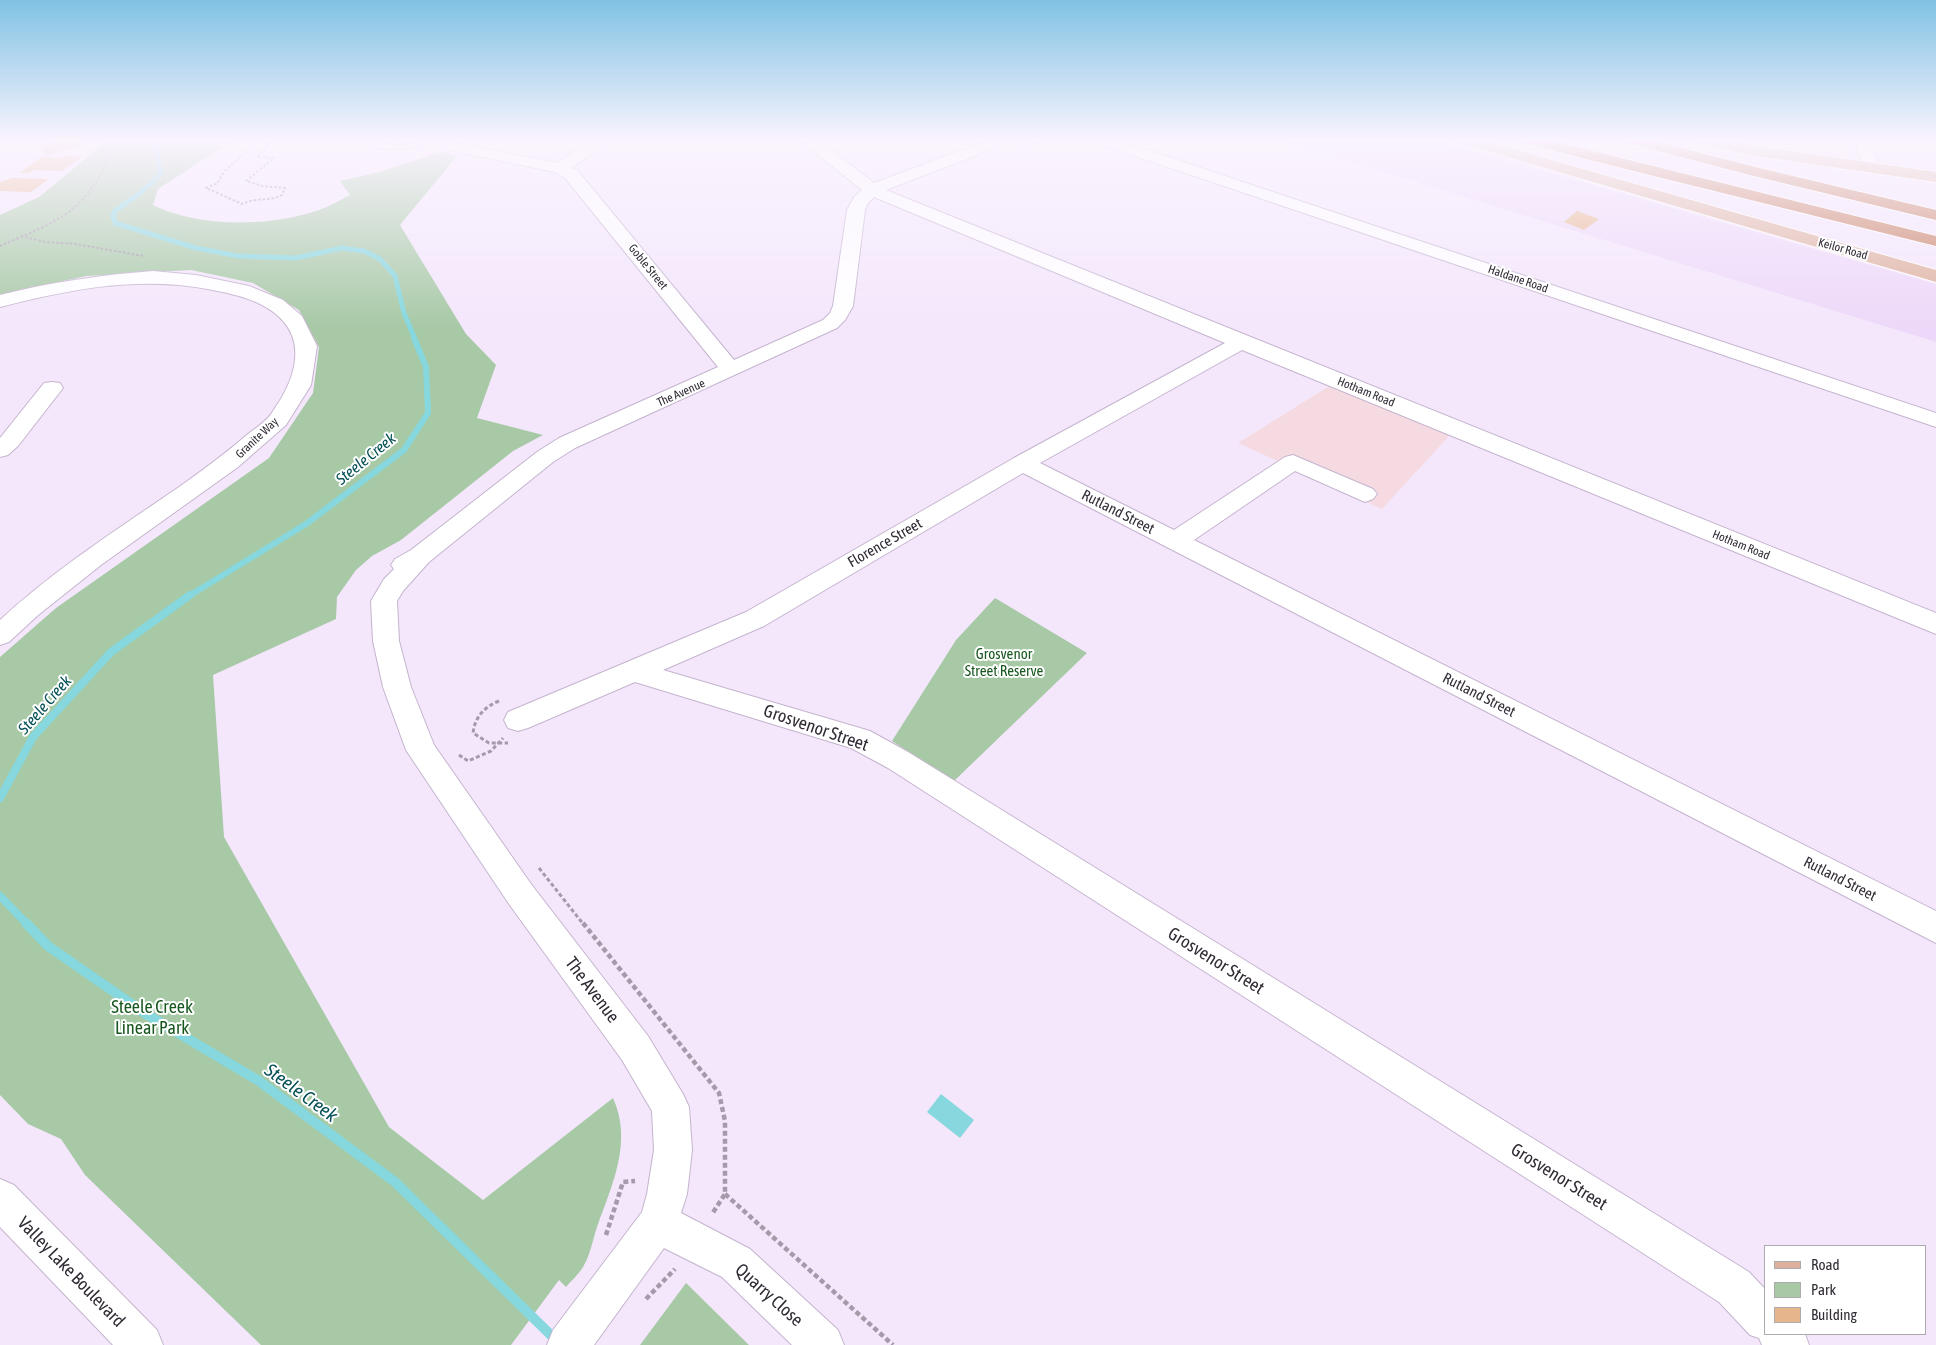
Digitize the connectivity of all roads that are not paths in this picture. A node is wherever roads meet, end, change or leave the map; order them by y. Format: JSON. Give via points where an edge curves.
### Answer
{"nodes":[{"id":1,"x":595,"y":202,"type":"edge"},
{"id":2,"x":860,"y":202,"type":"edge"},
{"id":3,"x":896,"y":202,"type":"edge"},
{"id":4,"x":1289,"y":202,"type":"edge"},
{"id":5,"x":1681,"y":202,"type":"edge"},
{"id":6,"x":1746,"y":202,"type":"edge"},
{"id":7,"x":1788,"y":202,"type":"edge"},
{"id":8,"x":1836,"y":202,"type":"edge"},
{"id":9,"x":1881,"y":202,"type":"edge"},
{"id":10,"x":1936,"y":215,"type":"edge"},
{"id":11,"x":1936,"y":224,"type":"edge"},
{"id":12,"x":1936,"y":242,"type":"edge"},
{"id":13,"x":1936,"y":251,"type":"edge"},
{"id":14,"x":1936,"y":276,"type":"edge"},
{"id":15,"x":0,"y":301,"type":"edge"},
{"id":16,"x":1242,"y":342,"type":"junction"},
{"id":17,"x":732,"y":370,"type":"junction"},
{"id":18,"x":52,"y":388,"type":"dead end"},
{"id":19,"x":1936,"y":420,"type":"edge"},
{"id":20,"x":0,"y":450,"type":"edge"},
{"id":21,"x":1022,"y":463,"type":"junction"},
{"id":22,"x":1365,"y":494,"type":"dead end"},
{"id":23,"x":1175,"y":541,"type":"junction"},
{"id":24,"x":1936,"y":624,"type":"edge"},
{"id":25,"x":5,"y":626,"type":"edge"},
{"id":26,"x":633,"y":671,"type":"junction"},
{"id":27,"x":518,"y":720,"type":"road end"},
{"id":28,"x":1936,"y":928,"type":"edge"},
{"id":29,"x":0,"y":1199,"type":"edge"},
{"id":30,"x":658,"y":1223,"type":"junction"},
{"id":31,"x":1764,"y":1319,"type":"edge"},
{"id":32,"x":1779,"y":1335,"type":"edge"},
{"id":33,"x":142,"y":1345,"type":"edge"},
{"id":34,"x":568,"y":1345,"type":"edge"},
{"id":35,"x":823,"y":1345,"type":"edge"},
{"id":36,"x":1788,"y":1345,"type":"edge"}],
"edges":[{"from":1,"to":17,"type":"street","name":"Goble Street"},
{"from":2,"to":17,"type":"street","name":"The Avenue","via":[[843,306],[838,316],[824,326]]},
{"from":3,"to":16,"type":"street","name":"Hotham Road"},
{"from":4,"to":19,"type":"street","name":"Haldane Road"},
{"from":5,"to":14,"type":"main road","name":"Keilor Road"},
{"from":6,"to":13,"type":"highway"},
{"from":7,"to":12,"type":"highway"},
{"from":8,"to":11,"type":"highway"},
{"from":9,"to":10,"type":"highway"},
{"from":15,"to":25,"type":"street","name":"Granite Way","via":[[46,289],[99,281],[153,277],[196,281],[249,292],[276,304],[295,320],[306,346],[300,385],[278,420],[230,462],[92,559]]},
{"from":16,"to":21,"type":"street","name":"Florence Street"},
{"from":16,"to":24,"type":"street","name":"Hotham Road"},
{"from":17,"to":30,"type":"street","name":"The Avenue","via":[[567,443],[545,457],[420,556],[384,601],[386,641],[396,687],[421,750],[520,894],[636,1048],[670,1107],[673,1150]]},
{"from":18,"to":20,"type":"street"},
{"from":21,"to":23,"type":"street","name":"Rutland Street"},
{"from":21,"to":26,"type":"street","name":"Florence Street","via":[[755,619]]},
{"from":22,"to":23,"type":"street","via":[[1293,462]]},
{"from":23,"to":28,"type":"street","name":"Rutland Street"},
{"from":26,"to":27,"type":"street","name":"Florence Street"},
{"from":26,"to":31,"type":"street","name":"Grosvenor Street","via":[[860,739],[898,760],[1734,1287]]},
{"from":29,"to":33,"type":"street","name":"Valley Lake Boulevard"},
{"from":30,"to":34,"type":"street","name":"The Avenue","via":[[624,1299]]},
{"from":30,"to":35,"type":"street","name":"Quarry Close","via":[[736,1263]]},
{"from":32,"to":36,"type":"street"}]}
